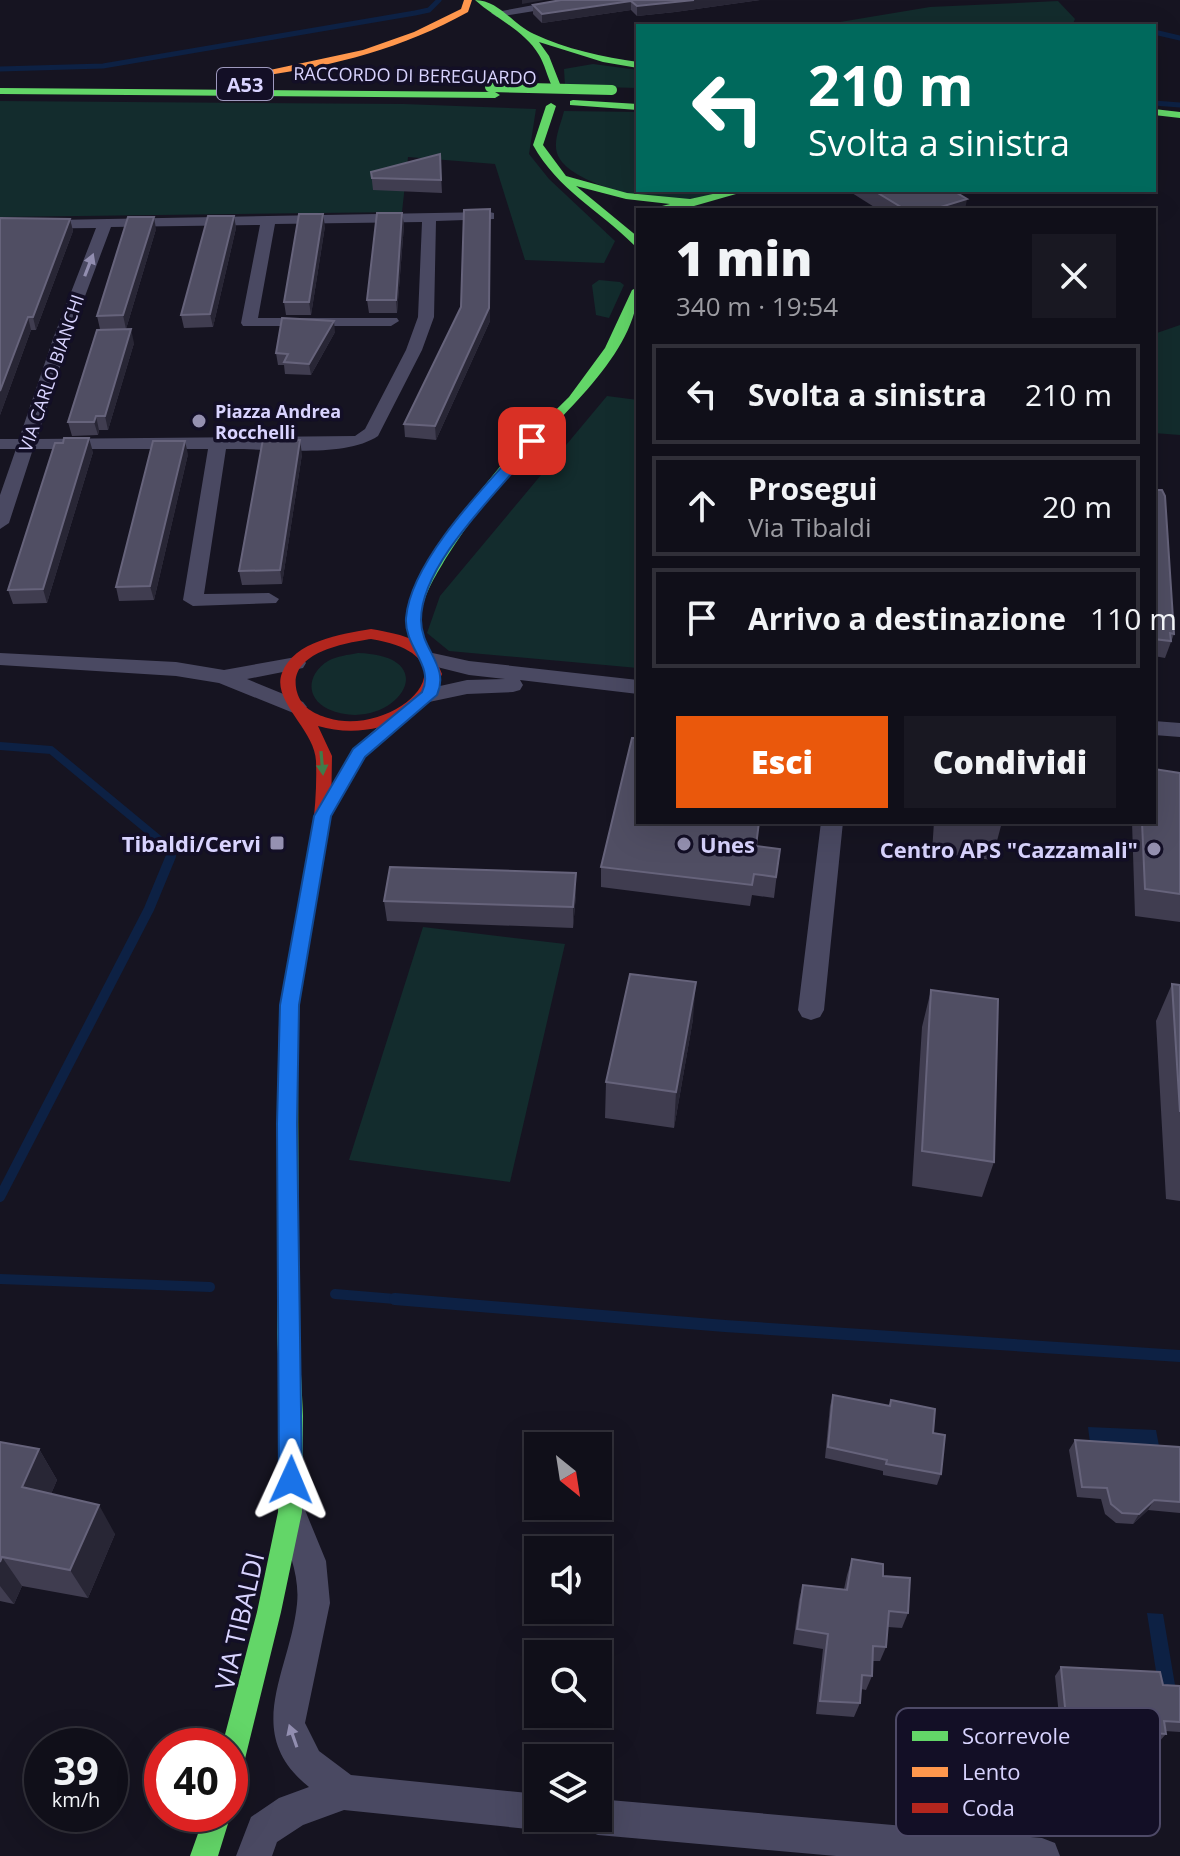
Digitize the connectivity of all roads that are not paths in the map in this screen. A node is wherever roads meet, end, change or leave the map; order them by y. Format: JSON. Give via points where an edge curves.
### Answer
{"nodes":[{"id":1,"x":468,"y":0,"type":"edge"},
{"id":2,"x":479,"y":0,"type":"edge"},
{"id":3,"x":584,"y":0,"type":"edge"},
{"id":4,"x":497,"y":13,"type":"junction"},
{"id":5,"x":431,"y":29,"type":"junction"},
{"id":6,"x":522,"y":31,"type":"junction"},
{"id":7,"x":606,"y":60,"type":"junction"},
{"id":8,"x":636,"y":65,"type":"edge"},
{"id":9,"x":0,"y":80,"type":"edge"},
{"id":10,"x":0,"y":91,"type":"edge"},
{"id":11,"x":636,"y":91,"type":"edge"},
{"id":12,"x":493,"y":94,"type":"junction"},
{"id":13,"x":573,"y":100,"type":"junction"},
{"id":14,"x":636,"y":101,"type":"edge"},
{"id":15,"x":551,"y":106,"type":"dead end"},
{"id":16,"x":636,"y":107,"type":"edge"},
{"id":17,"x":1156,"y":112,"type":"edge"},
{"id":18,"x":1180,"y":115,"type":"edge"},
{"id":19,"x":1156,"y":121,"type":"edge"},
{"id":20,"x":1180,"y":122,"type":"edge"},
{"id":21,"x":1156,"y":131,"type":"edge"},
{"id":22,"x":1180,"y":133,"type":"edge"},
{"id":23,"x":560,"y":178,"type":"junction"},
{"id":24,"x":753,"y":193,"type":"edge"},
{"id":25,"x":694,"y":203,"type":"junction"},
{"id":26,"x":668,"y":208,"type":"edge"},
{"id":27,"x":489,"y":216,"type":"edge"},
{"id":28,"x":429,"y":217,"type":"junction"},
{"id":29,"x":268,"y":221,"type":"junction"},
{"id":30,"x":632,"y":222,"type":"edge"},
{"id":31,"x":105,"y":224,"type":"junction"},
{"id":32,"x":0,"y":225,"type":"edge"},
{"id":33,"x":636,"y":294,"type":"edge"},
{"id":34,"x":391,"y":321,"type":"dead end"},
{"id":35,"x":218,"y":442,"type":"junction"},
{"id":36,"x":0,"y":444,"type":"edge"},
{"id":37,"x":27,"y":444,"type":"junction"},
{"id":38,"x":0,"y":523,"type":"edge"},
{"id":39,"x":420,"y":589,"type":"junction"},
{"id":40,"x":269,"y":599,"type":"dead end"},
{"id":41,"x":343,"y":637,"type":"junction"},
{"id":42,"x":424,"y":654,"type":"junction"},
{"id":43,"x":0,"y":659,"type":"edge"},
{"id":44,"x":296,"y":663,"type":"junction"},
{"id":45,"x":224,"y":677,"type":"junction"},
{"id":46,"x":611,"y":685,"type":"junction"},
{"id":47,"x":636,"y":687,"type":"edge"},
{"id":48,"x":429,"y":695,"type":"junction"},
{"id":49,"x":300,"y":711,"type":"junction"},
{"id":50,"x":398,"y":719,"type":"junction"},
{"id":51,"x":1156,"y":728,"type":"edge"},
{"id":52,"x":1180,"y":730,"type":"edge"},
{"id":53,"x":323,"y":816,"type":"junction"},
{"id":54,"x":832,"y":824,"type":"edge"},
{"id":55,"x":811,"y":1010,"type":"dead end"},
{"id":56,"x":290,"y":1512,"type":"junction"},
{"id":57,"x":240,"y":1728,"type":"edge"},
{"id":58,"x":344,"y":1792,"type":"junction"},
{"id":59,"x":524,"y":1811,"type":"edge"},
{"id":60,"x":612,"y":1818,"type":"edge"},
{"id":61,"x":212,"y":1832,"type":"edge"},
{"id":62,"x":204,"y":1856,"type":"edge"},
{"id":63,"x":254,"y":1856,"type":"edge"},
{"id":64,"x":1042,"y":1856,"type":"edge"}],
"edges":[{"from":1,"to":5,"type":"main road","via":[[465,10]]},
{"from":2,"to":4,"type":"main road"},
{"from":3,"to":4,"type":"street"},
{"from":4,"to":6,"type":"main road"},
{"from":5,"to":6,"type":"main road","via":[[478,23]]},
{"from":5,"to":9,"type":"main road","via":[[357,54],[272,72]]},
{"from":6,"to":7,"type":"main road"},
{"from":6,"to":7,"type":"main road","via":[[555,76],[575,61]]},
{"from":7,"to":8,"type":"main road"},
{"from":9,"to":12,"type":"main road","name":"RACCORDO DI BEREGUARDO","number":"A53"},
{"from":10,"to":12,"type":"main road","name":"RACCORDO DI BEREGUARDO","number":"A53"},
{"from":11,"to":12,"type":"main road","name":"RACCORDO DI BEREGUARDO","number":"A53","bridge":true},
{"from":12,"to":13,"type":"main road","name":"RACCORDO DI BEREGUARDO","number":"A53"},
{"from":13,"to":14,"type":"main road","name":"RACCORDO DI BEREGUARDO","number":"A53"},
{"from":13,"to":16,"type":"main road"},
{"from":15,"to":23,"type":"main road","via":[[538,145]]},
{"from":17,"to":18,"type":"main road"},
{"from":19,"to":20,"type":"main road"},
{"from":21,"to":22,"type":"main road"},
{"from":23,"to":25,"type":"main road","via":[[610,195]]},
{"from":23,"to":30,"type":"main road"},
{"from":24,"to":25,"type":"main road"},
{"from":25,"to":26,"type":"main road"},
{"from":27,"to":28,"type":"street"},
{"from":28,"to":29,"type":"street"},
{"from":28,"to":35,"type":"street","via":[[426,317],[372,432],[341,443]]},
{"from":29,"to":31,"type":"street"},
{"from":29,"to":34,"type":"street","via":[[249,323]]},
{"from":31,"to":32,"type":"street"},
{"from":37,"to":31,"type":"street","name":"VIA CARLO BIANCHI","one_way":true},
{"from":33,"to":39,"type":"main road","via":[[611,349],[573,400],[512,461],[458,527]]},
{"from":35,"to":37,"type":"street"},
{"from":35,"to":40,"type":"street","via":[[193,600]]},
{"from":36,"to":37,"type":"street"},
{"from":37,"to":38,"type":"street","name":"VIA CARLO BIANCHI"},
{"from":39,"to":41,"type":"main road"},
{"from":39,"to":42,"type":"main road","via":[[413,620]]},
{"from":41,"to":42,"type":"main road","via":[[385,636]]},
{"from":41,"to":44,"type":"main road","via":[[316,647]]},
{"from":42,"to":46,"type":"street","via":[[469,668]]},
{"from":42,"to":48,"type":"main road","via":[[435,676]]},
{"from":43,"to":45,"type":"street","via":[[176,669]]},
{"from":44,"to":45,"type":"street"},
{"from":44,"to":49,"type":"main road","via":[[288,690]]},
{"from":45,"to":49,"type":"street"},
{"from":46,"to":47,"type":"street"},
{"from":46,"to":48,"type":"street","via":[[480,687]]},
{"from":48,"to":50,"type":"main road"},
{"from":49,"to":50,"type":"main road","via":[[348,728]]},
{"from":49,"to":53,"type":"main road","name":"VIA TIBALDI","one_way":true,"via":[[324,756]]},
{"from":50,"to":53,"type":"main road","name":"VIA TIBALDI","via":[[359,753]]},
{"from":51,"to":52,"type":"street"},
{"from":53,"to":56,"type":"main road","name":"VIA TIBALDI","via":[[290,1005]]},
{"from":54,"to":55,"type":"street"},
{"from":56,"to":57,"type":"main road","name":"VIA TIBALDI"},
{"from":58,"to":56,"type":"street","one_way":true,"via":[[307,1763],[288,1723],[314,1603],[310,1561]]},
{"from":58,"to":59,"type":"street"},
{"from":58,"to":63,"type":"street","via":[[292,1811],[264,1830]]},
{"from":60,"to":64,"type":"street"},
{"from":61,"to":62,"type":"main road"}]}
